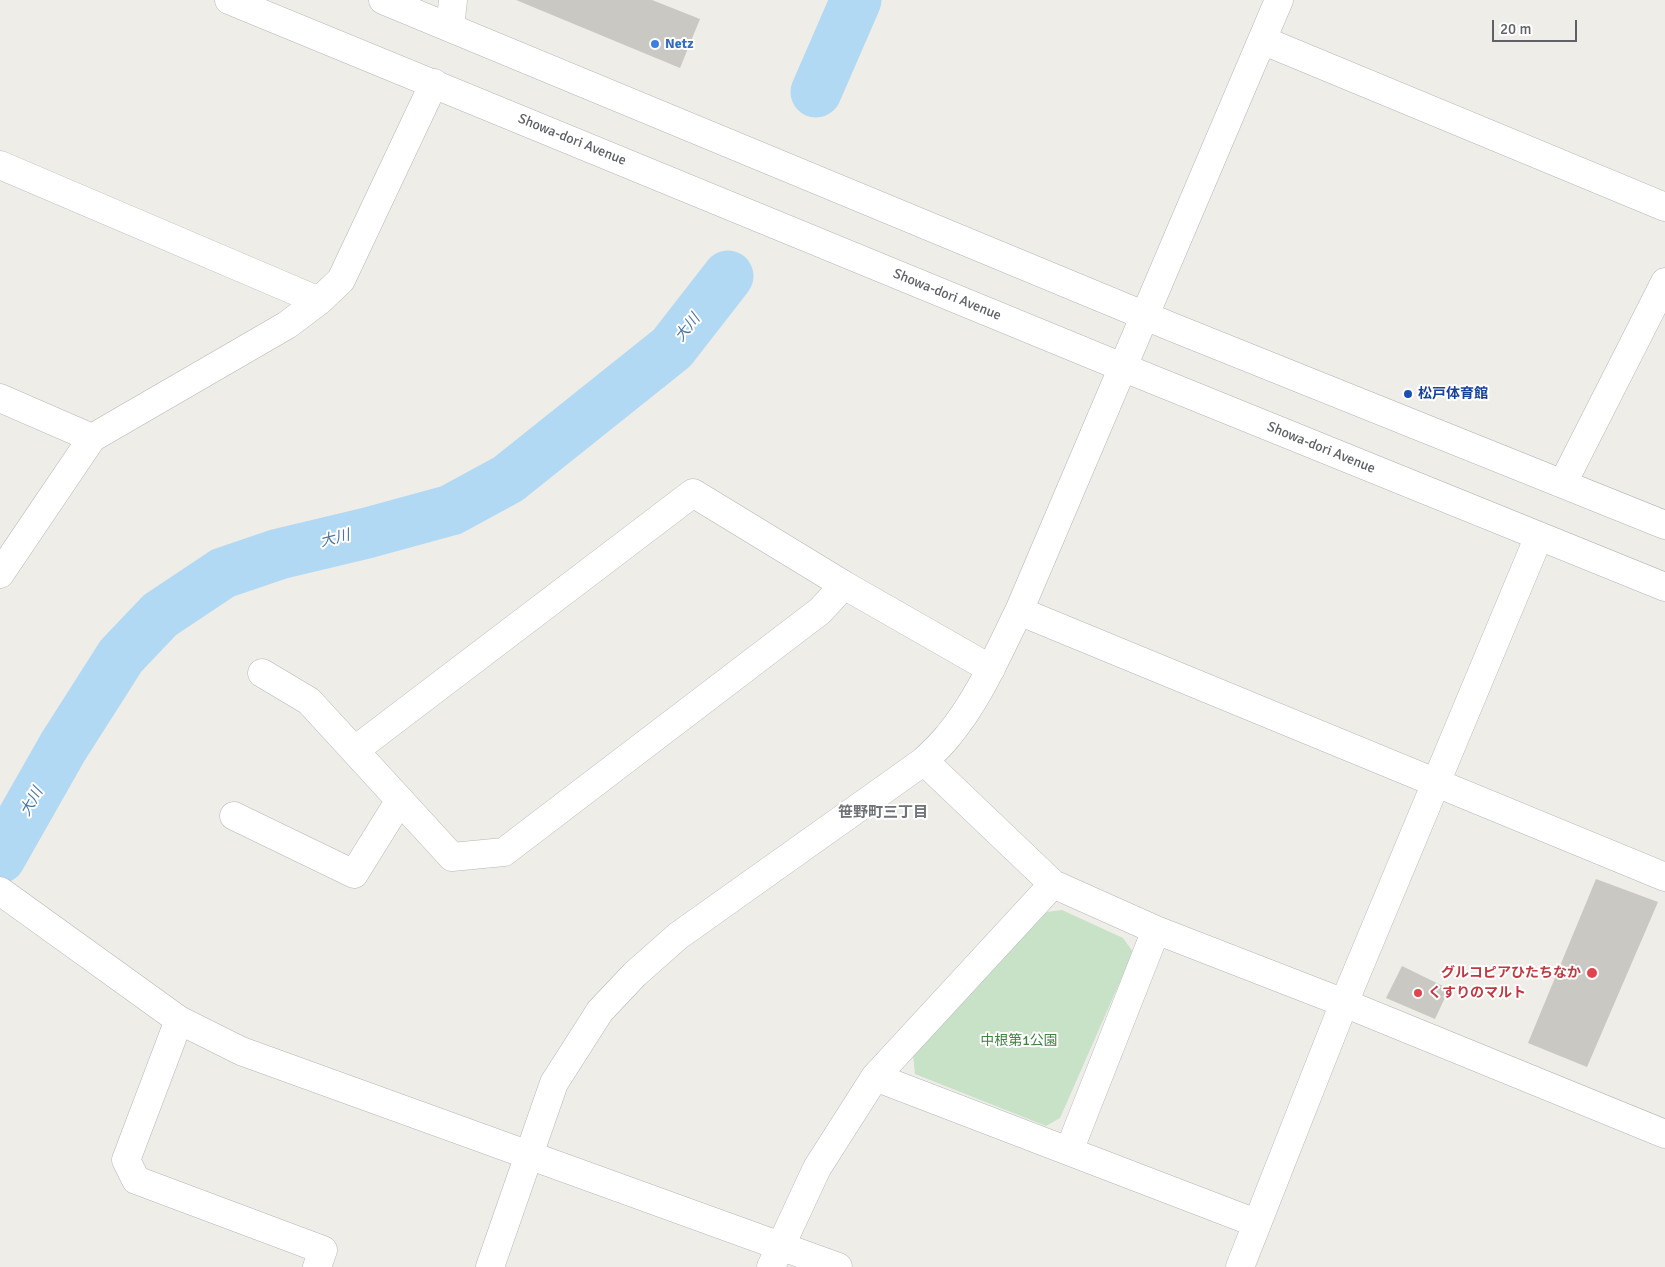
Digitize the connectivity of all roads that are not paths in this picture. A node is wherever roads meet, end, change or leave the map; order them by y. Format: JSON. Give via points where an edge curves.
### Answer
{"nodes":[{"id":1,"x":229,"y":0,"type":"edge"},
{"id":2,"x":383,"y":0,"type":"edge"},
{"id":3,"x":453,"y":0,"type":"edge"},
{"id":4,"x":1279,"y":0,"type":"edge"},
{"id":5,"x":450,"y":28,"type":"junction"},
{"id":6,"x":1262,"y":40,"type":"junction"},
{"id":7,"x":434,"y":83,"type":"junction"},
{"id":8,"x":0,"y":166,"type":"edge"},
{"id":9,"x":1665,"y":207,"type":"edge"},
{"id":10,"x":1665,"y":282,"type":"edge"},
{"id":11,"x":319,"y":301,"type":"junction"},
{"id":12,"x":1144,"y":315,"type":"junction"},
{"id":13,"x":1122,"y":367,"type":"junction"},
{"id":14,"x":0,"y":398,"type":"edge"},
{"id":15,"x":92,"y":438,"type":"junction"},
{"id":16,"x":1563,"y":483,"type":"junction"},
{"id":17,"x":1665,"y":525,"type":"edge"},
{"id":18,"x":1540,"y":536,"type":"junction"},
{"id":19,"x":0,"y":574,"type":"edge"},
{"id":20,"x":844,"y":585,"type":"junction"},
{"id":21,"x":1665,"y":586,"type":"edge"},
{"id":22,"x":1019,"y":610,"type":"junction"},
{"id":23,"x":991,"y":669,"type":"junction"},
{"id":24,"x":262,"y":673,"type":"dead end"},
{"id":25,"x":355,"y":750,"type":"junction"},
{"id":26,"x":924,"y":761,"type":"junction"},
{"id":27,"x":1436,"y":782,"type":"junction"},
{"id":28,"x":400,"y":800,"type":"junction"},
{"id":29,"x":234,"y":816,"type":"dead end"},
{"id":30,"x":1665,"y":877,"type":"edge"},
{"id":31,"x":1053,"y":884,"type":"junction"},
{"id":32,"x":0,"y":891,"type":"edge"},
{"id":33,"x":1156,"y":930,"type":"junction"},
{"id":34,"x":1344,"y":1003,"type":"junction"},
{"id":35,"x":179,"y":1020,"type":"junction"},
{"id":36,"x":875,"y":1077,"type":"junction"},
{"id":37,"x":1665,"y":1134,"type":"edge"},
{"id":38,"x":1069,"y":1151,"type":"junction"},
{"id":39,"x":529,"y":1155,"type":"junction"},
{"id":40,"x":1256,"y":1224,"type":"junction"},
{"id":41,"x":775,"y":1256,"type":"edge"},
{"id":42,"x":318,"y":1267,"type":"edge"},
{"id":43,"x":490,"y":1267,"type":"edge"},
{"id":44,"x":838,"y":1267,"type":"edge"},
{"id":45,"x":1240,"y":1267,"type":"edge"}],
"edges":[{"from":1,"to":7,"type":"street","name":"Showa-dori Avenue"},
{"from":2,"to":5,"type":"street"},
{"from":3,"to":5,"type":"street"},
{"from":4,"to":6,"type":"street"},
{"from":5,"to":12,"type":"street"},
{"from":6,"to":9,"type":"street"},
{"from":6,"to":12,"type":"street"},
{"from":7,"to":11,"type":"street","via":[[341,280]]},
{"from":7,"to":13,"type":"street","name":"Showa-dori Avenue"},
{"from":8,"to":11,"type":"street"},
{"from":10,"to":16,"type":"street"},
{"from":11,"to":15,"type":"street","via":[[287,325]]},
{"from":12,"to":13,"type":"street"},
{"from":12,"to":16,"type":"street"},
{"from":13,"to":18,"type":"street","name":"Showa-dori Avenue"},
{"from":13,"to":22,"type":"street"},
{"from":14,"to":15,"type":"street"},
{"from":15,"to":19,"type":"street"},
{"from":16,"to":17,"type":"street"},
{"from":18,"to":21,"type":"street","name":"Showa-dori Avenue"},
{"from":18,"to":27,"type":"street"},
{"from":20,"to":23,"type":"street"},
{"from":20,"to":25,"type":"street","via":[[693,493]]},
{"from":20,"to":28,"type":"street","via":[[820,611],[504,852],[452,856]]},
{"from":22,"to":23,"type":"street"},
{"from":22,"to":27,"type":"street"},
{"from":23,"to":26,"type":"street","via":[[948,736]]},
{"from":24,"to":25,"type":"street","via":[[309,701]]},
{"from":25,"to":28,"type":"street"},
{"from":26,"to":31,"type":"street"},
{"from":26,"to":39,"type":"street","via":[[678,936],[635,974],[600,1011],[554,1083]]},
{"from":27,"to":30,"type":"street"},
{"from":27,"to":34,"type":"street"},
{"from":28,"to":29,"type":"street","via":[[354,874]]},
{"from":31,"to":33,"type":"street"},
{"from":31,"to":36,"type":"street"},
{"from":32,"to":35,"type":"street"},
{"from":33,"to":34,"type":"street"},
{"from":33,"to":38,"type":"street"},
{"from":34,"to":37,"type":"street"},
{"from":34,"to":40,"type":"street"},
{"from":35,"to":39,"type":"street","via":[[241,1051]]},
{"from":35,"to":42,"type":"street","via":[[126,1160],[136,1180],[323,1250]]},
{"from":36,"to":38,"type":"street"},
{"from":36,"to":41,"type":"street","via":[[817,1168]]},
{"from":38,"to":40,"type":"street"},
{"from":39,"to":41,"type":"street"},
{"from":39,"to":43,"type":"street"},
{"from":40,"to":45,"type":"street"},
{"from":41,"to":44,"type":"street"}]}
